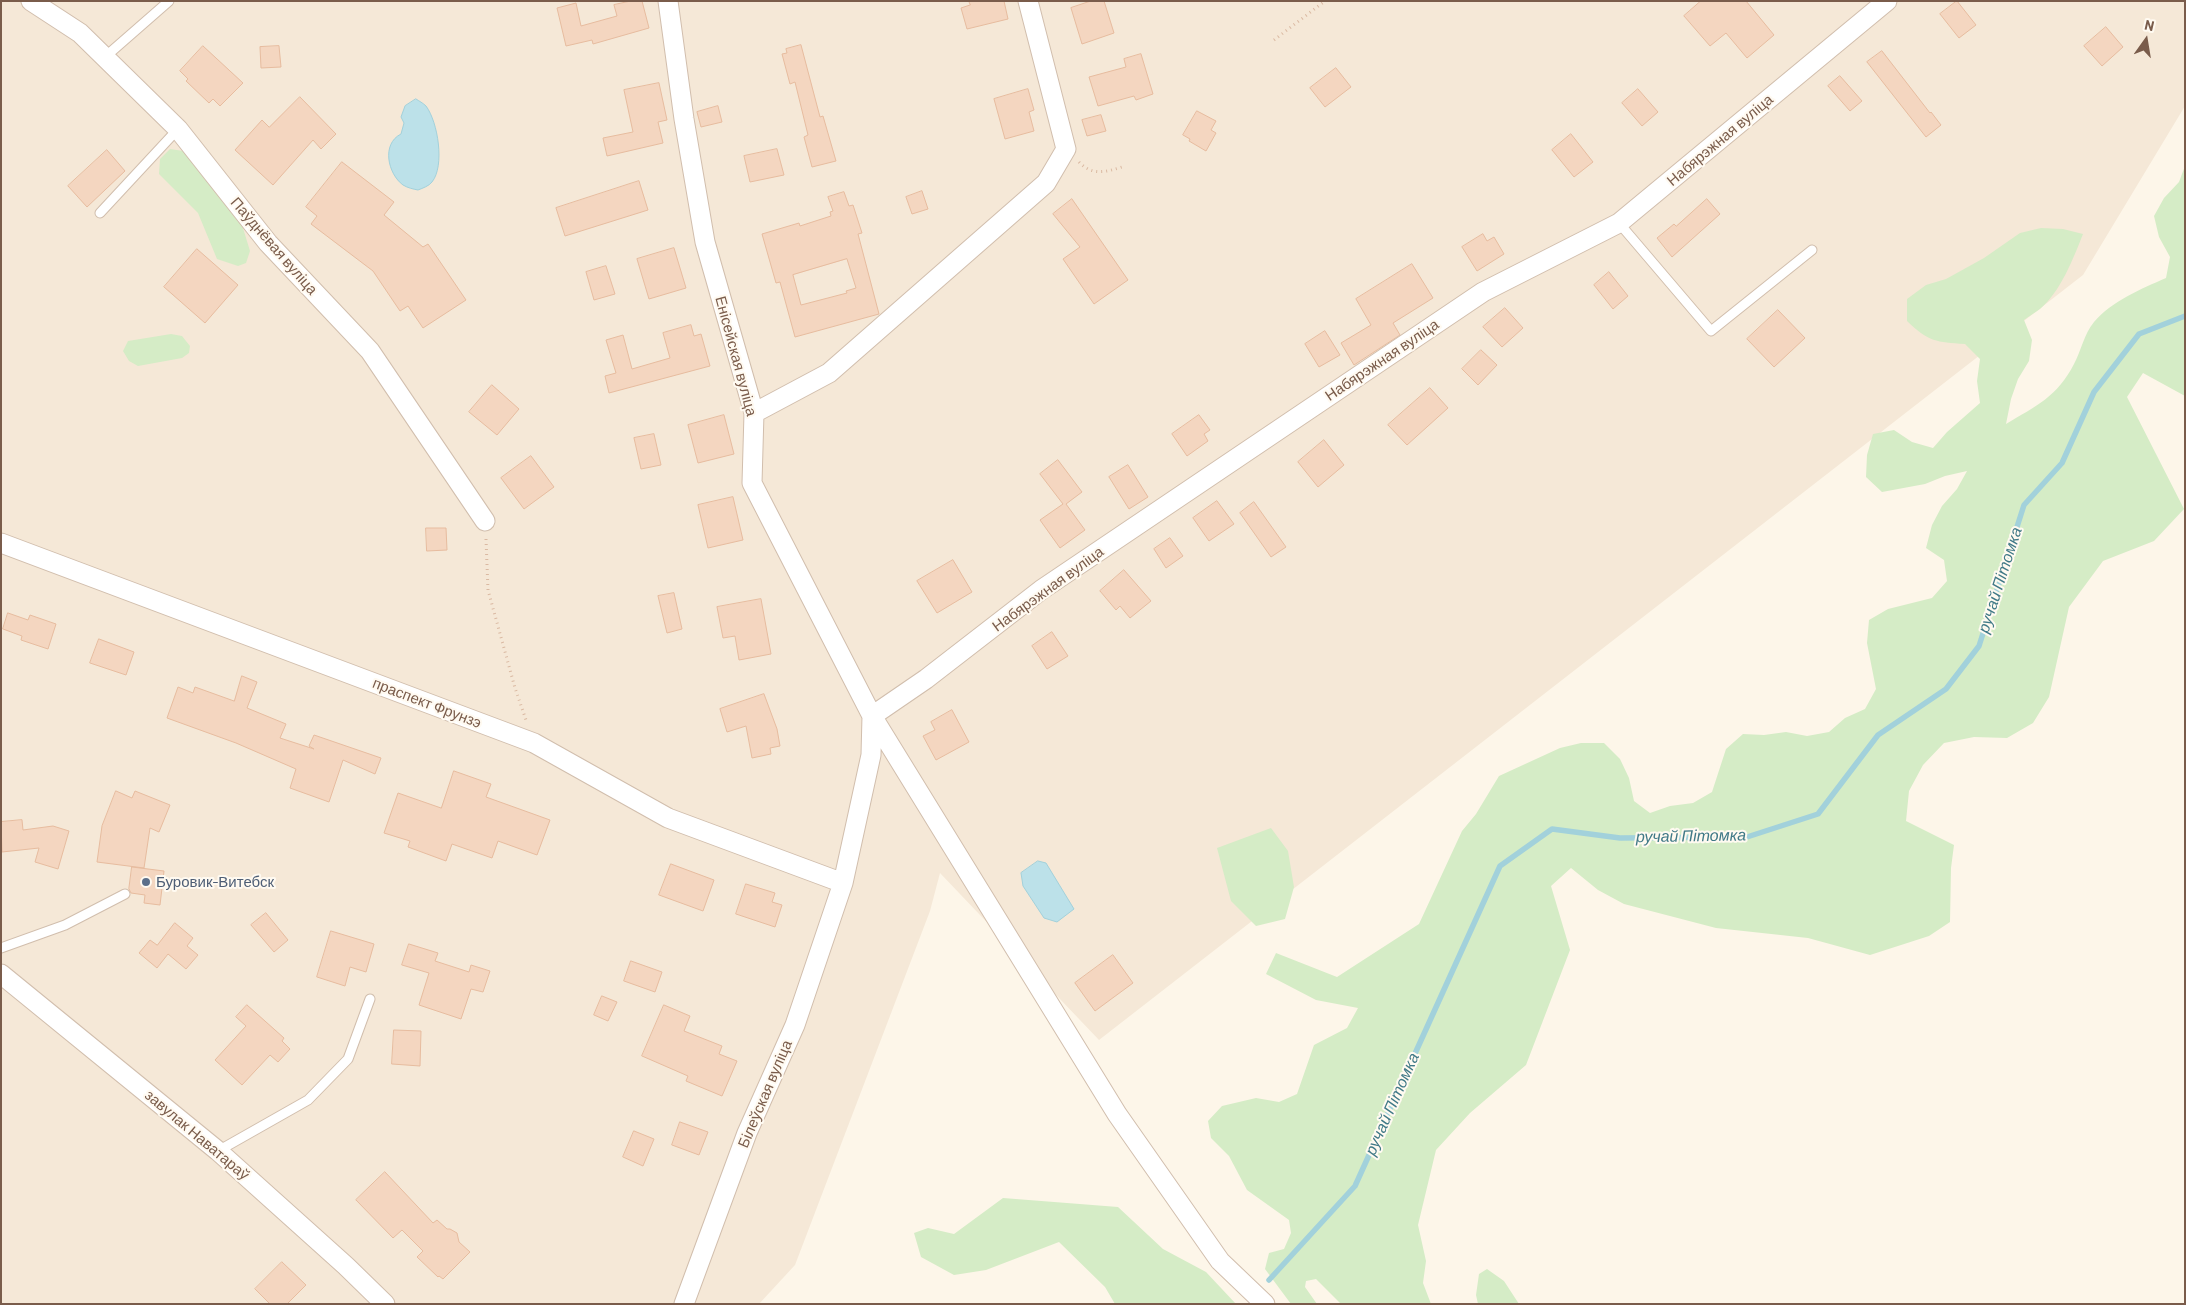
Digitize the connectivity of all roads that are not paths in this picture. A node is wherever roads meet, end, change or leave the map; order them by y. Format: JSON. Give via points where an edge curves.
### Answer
{"nodes":[{"id":1,"x":31,"y":1,"type":"edge"},
{"id":2,"x":169,"y":1,"type":"edge"},
{"id":3,"x":668,"y":1,"type":"edge"},
{"id":4,"x":1028,"y":1,"type":"edge"},
{"id":5,"x":1887,"y":1,"type":"edge"},
{"id":6,"x":105,"y":56,"type":"junction"},
{"id":7,"x":178,"y":129,"type":"junction"},
{"id":8,"x":100,"y":213,"type":"dead end"},
{"id":9,"x":1619,"y":223,"type":"junction"},
{"id":10,"x":1812,"y":250,"type":"dead end"},
{"id":11,"x":754,"y":413,"type":"junction"},
{"id":12,"x":485,"y":521,"type":"road end"},
{"id":13,"x":1,"y":543,"type":"edge"},
{"id":14,"x":872,"y":716,"type":"junction"},
{"id":15,"x":843,"y":883,"type":"junction"},
{"id":16,"x":125,"y":894,"type":"dead end"},
{"id":17,"x":1,"y":948,"type":"edge"},
{"id":18,"x":1,"y":974,"type":"edge"},
{"id":19,"x":370,"y":999,"type":"dead end"},
{"id":20,"x":218,"y":1151,"type":"junction"},
{"id":21,"x":385,"y":1304,"type":"edge"},
{"id":22,"x":684,"y":1304,"type":"edge"},
{"id":23,"x":1265,"y":1304,"type":"edge"}],
"edges":[{"from":1,"to":6,"type":"street","name":"Паўднёвая вуліца","via":[[80,32]]},
{"from":2,"to":6,"type":"lane"},
{"from":3,"to":11,"type":"street","name":"Енісейская вуліца","via":[[705,242]]},
{"from":4,"to":11,"type":"street","via":[[1066,149],[1046,183],[829,374]]},
{"from":5,"to":9,"type":"street","name":"Набярэжная вуліца"},
{"from":6,"to":7,"type":"street","name":"Паўднёвая вуліца"},
{"from":7,"to":8,"type":"lane"},
{"from":7,"to":12,"type":"street","name":"Паўднёвая вуліца","via":[[268,243],[370,351]]},
{"from":9,"to":10,"type":"lane","via":[[1712,331]]},
{"from":9,"to":14,"type":"street","name":"Набярэжная вуліца","via":[[1483,292],[1041,590],[926,679]]},
{"from":11,"to":14,"type":"street","name":"Енісейская вуліца","via":[[752,483]]},
{"from":13,"to":15,"type":"street","name":"праспект Фрунзэ","via":[[534,743],[668,818]]},
{"from":14,"to":15,"type":"street","name":"Білеўская вуліца","via":[[871,755]]},
{"from":14,"to":23,"type":"street","name":"Енісейская вуліца","via":[[1117,1114],[1220,1261]]},
{"from":15,"to":22,"type":"street","name":"Білеўская вуліца","via":[[795,1025],[747,1133]]},
{"from":16,"to":17,"type":"lane","via":[[65,925]]},
{"from":18,"to":20,"type":"street","name":"завулак Наватараў"},
{"from":19,"to":20,"type":"lane","via":[[348,1059],[308,1100]]},
{"from":20,"to":21,"type":"street","name":"завулак Наватараў"}]}
